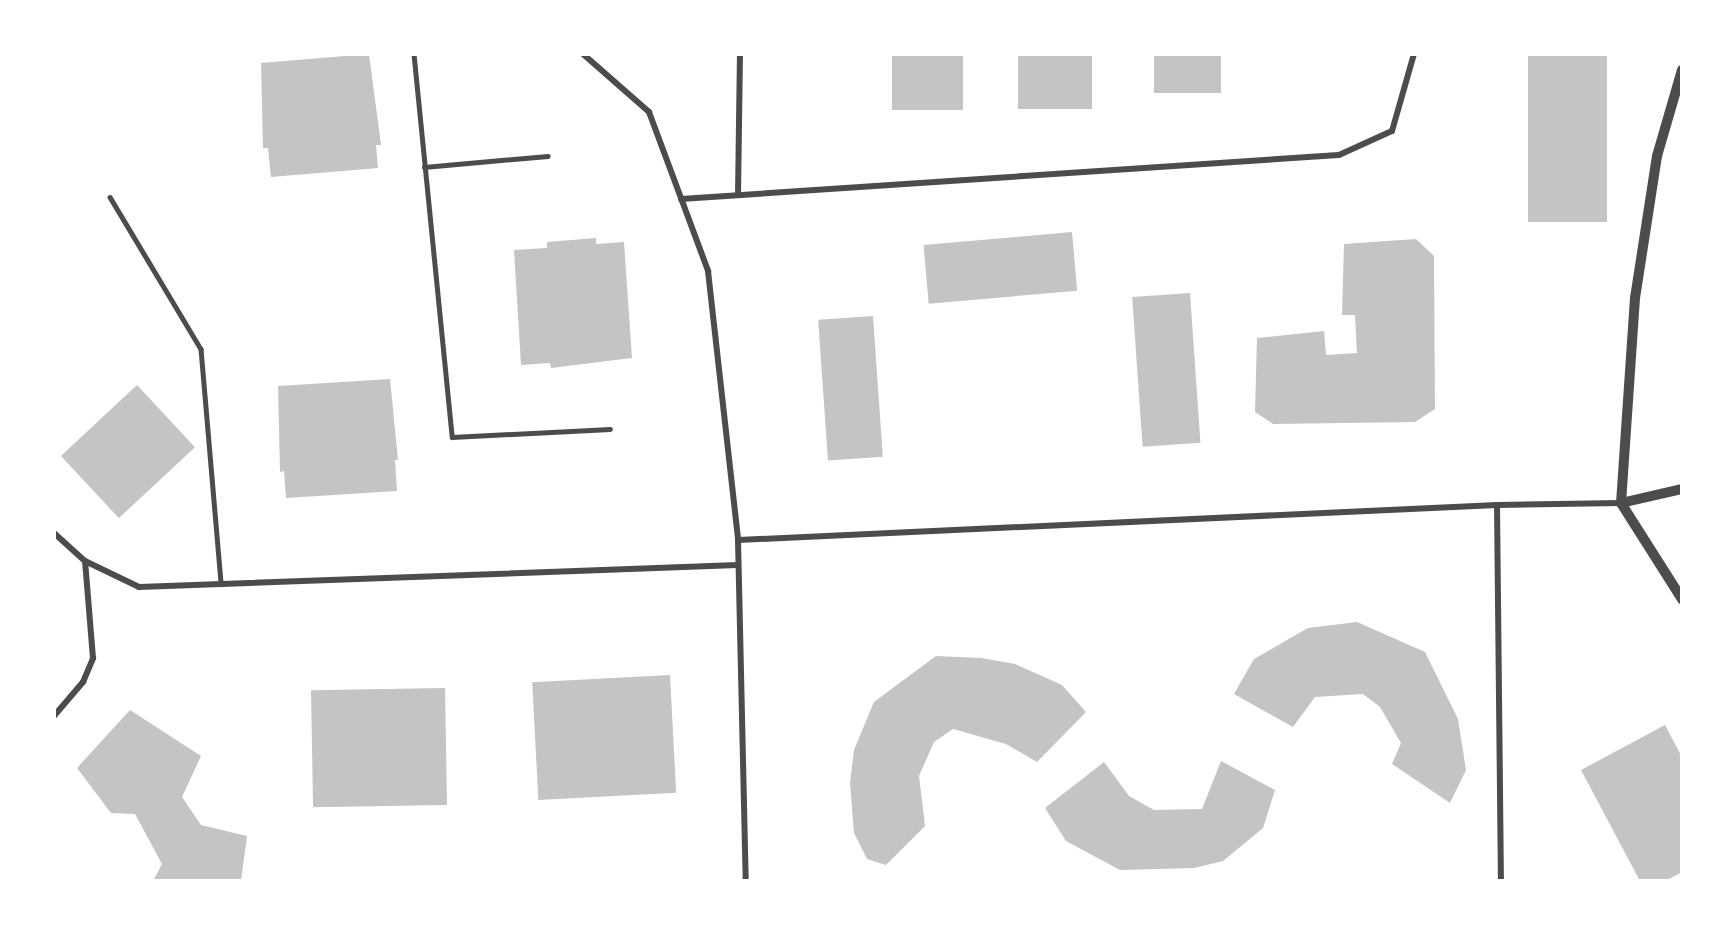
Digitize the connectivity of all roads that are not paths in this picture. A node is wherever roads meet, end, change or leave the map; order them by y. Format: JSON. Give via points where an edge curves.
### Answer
{"nodes":[{"id":1,"x":414,"y":54,"type":"edge"},
{"id":2,"x":583,"y":54,"type":"edge"},
{"id":3,"x":740,"y":54,"type":"edge"},
{"id":4,"x":1414,"y":54,"type":"edge"},
{"id":5,"x":1682,"y":70,"type":"edge"},
{"id":6,"x":548,"y":156,"type":"dead end"},
{"id":7,"x":424,"y":166,"type":"junction"},
{"id":8,"x":738,"y":195,"type":"junction"},
{"id":9,"x":110,"y":197,"type":"dead end"},
{"id":10,"x":681,"y":199,"type":"junction"},
{"id":11,"x":610,"y":429,"type":"dead end"},
{"id":12,"x":1682,"y":489,"type":"edge"},
{"id":13,"x":1621,"y":503,"type":"junction"},
{"id":14,"x":1497,"y":505,"type":"junction"},
{"id":15,"x":54,"y":533,"type":"edge"},
{"id":16,"x":738,"y":540,"type":"junction"},
{"id":17,"x":85,"y":561,"type":"junction"},
{"id":18,"x":738,"y":565,"type":"junction"},
{"id":19,"x":221,"y":584,"type":"junction"},
{"id":20,"x":1682,"y":599,"type":"edge"},
{"id":21,"x":54,"y":716,"type":"edge"},
{"id":22,"x":746,"y":881,"type":"edge"},
{"id":23,"x":1501,"y":881,"type":"edge"}],
"edges":[{"from":1,"to":7,"type":"lane"},
{"from":2,"to":10,"type":"street","via":[[649,112]]},
{"from":3,"to":8,"type":"street"},
{"from":4,"to":8,"type":"street","via":[[1392,130],[1339,156]]},
{"from":5,"to":13,"type":"street","via":[[1657,156],[1635,298]]},
{"from":6,"to":7,"type":"lane"},
{"from":7,"to":11,"type":"lane","via":[[452,437]]},
{"from":8,"to":10,"type":"street"},
{"from":9,"to":19,"type":"lane","via":[[201,349]]},
{"from":10,"to":16,"type":"street","via":[[708,271]]},
{"from":12,"to":13,"type":"street"},
{"from":13,"to":14,"type":"street"},
{"from":13,"to":20,"type":"street"},
{"from":14,"to":16,"type":"street"},
{"from":14,"to":23,"type":"street"},
{"from":15,"to":17,"type":"street"},
{"from":16,"to":18,"type":"street"},
{"from":17,"to":19,"type":"street","via":[[139,587]]},
{"from":17,"to":21,"type":"street","via":[[93,658],[83,682]]},
{"from":18,"to":19,"type":"street"},
{"from":18,"to":22,"type":"street"}]}
